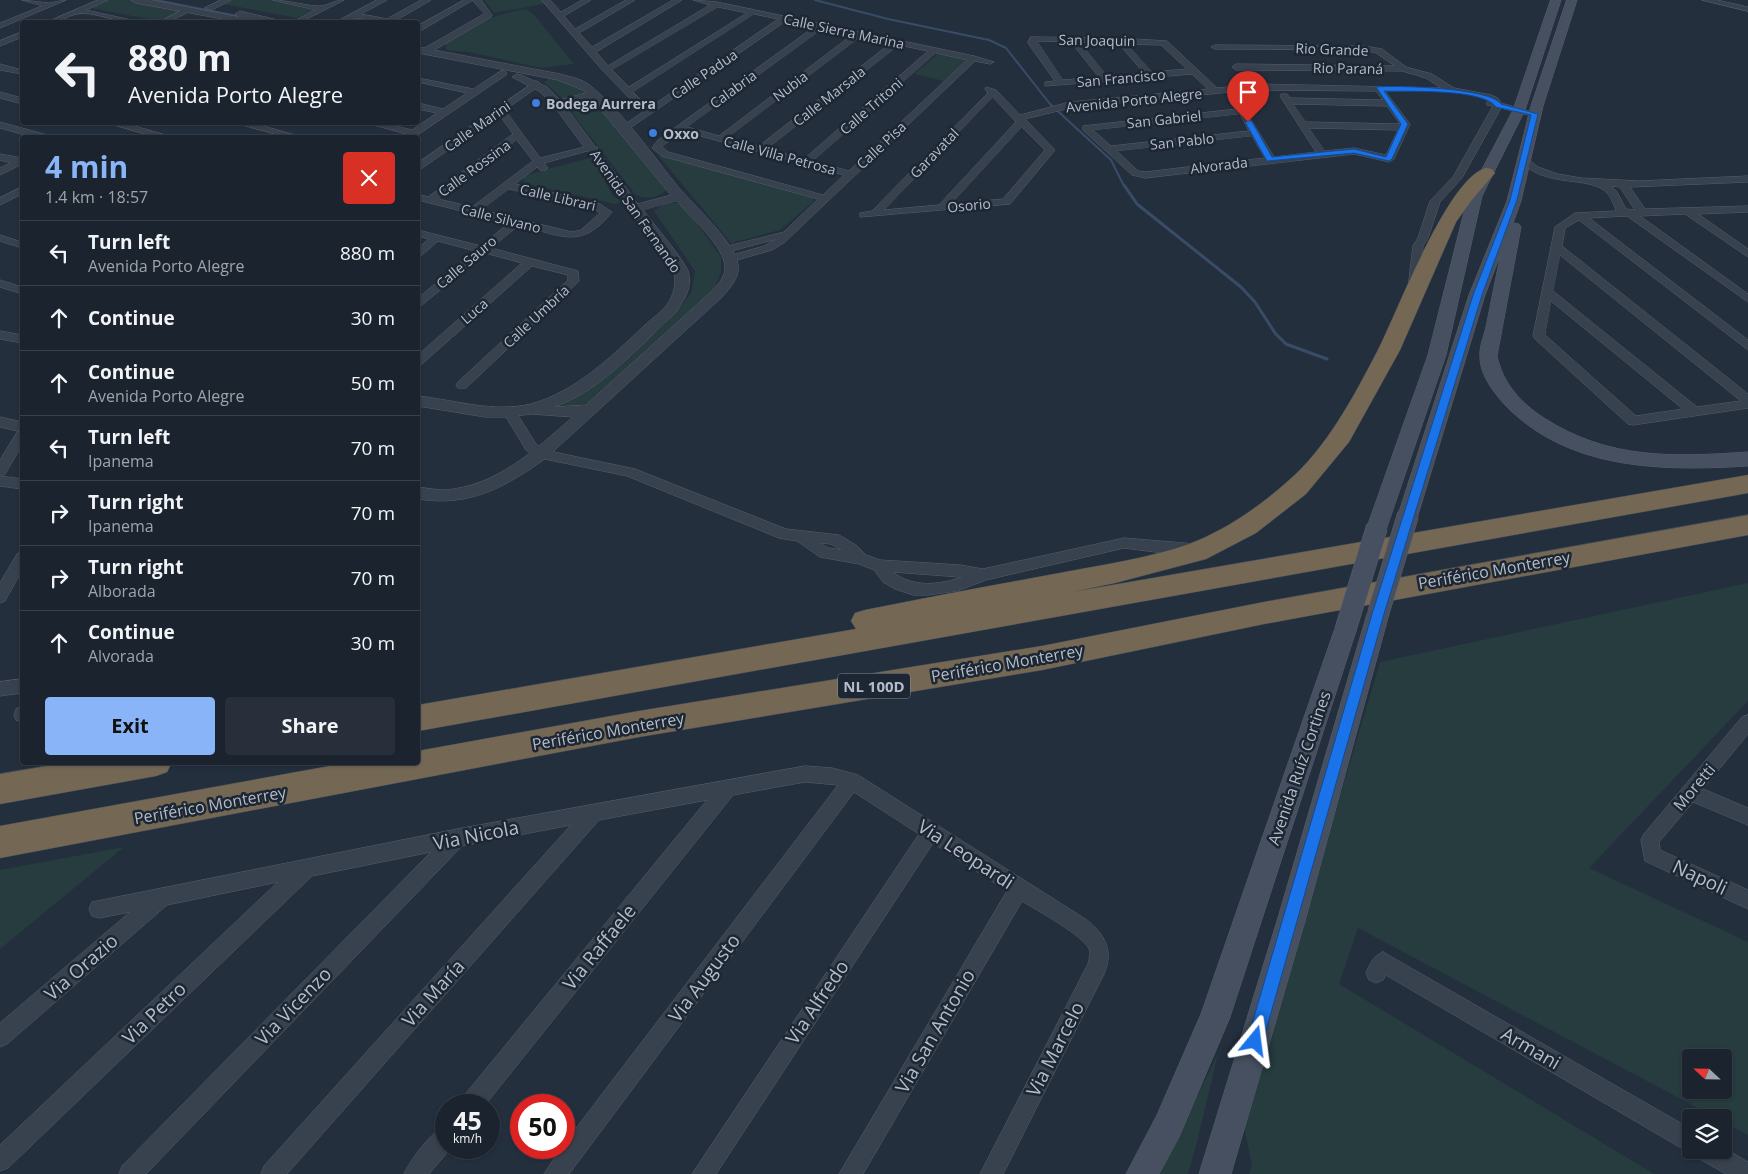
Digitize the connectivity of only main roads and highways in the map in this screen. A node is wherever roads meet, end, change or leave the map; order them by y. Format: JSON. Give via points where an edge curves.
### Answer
{"nodes":[{"id":1,"x":1556,"y":0,"type":"edge"},
{"id":2,"x":1572,"y":0,"type":"edge"},
{"id":3,"x":1486,"y":173,"type":"junction"},
{"id":4,"x":1516,"y":189,"type":"junction"},
{"id":5,"x":1748,"y":459,"type":"edge"},
{"id":6,"x":1748,"y":484,"type":"edge"},
{"id":7,"x":1748,"y":524,"type":"edge"},
{"id":8,"x":508,"y":702,"type":"junction"},
{"id":9,"x":420,"y":718,"type":"edge"},
{"id":10,"x":420,"y":764,"type":"edge"},
{"id":11,"x":139,"y":765,"type":"edge"},
{"id":12,"x":417,"y":765,"type":"edge"},
{"id":13,"x":0,"y":789,"type":"edge"},
{"id":14,"x":0,"y":842,"type":"edge"},
{"id":15,"x":1142,"y":1174,"type":"edge"},
{"id":16,"x":1214,"y":1174,"type":"edge"}],
"edges":[{"from":1,"to":3,"type":"main road","name":"Avenida Ruíz Cortines","via":[[1519,110]]},
{"from":2,"to":4,"type":"main road","name":"Avenida Ruíz Cortines","via":[[1535,114]]},
{"from":3,"to":8,"type":"highway","via":[[1447,222],[1388,350],[1337,442],[1297,488],[1247,526],[1197,552],[1115,573],[750,643]]},
{"from":3,"to":15,"type":"main road","name":"Avenida Ruíz Cortines","bridge":true,"via":[[1475,196],[1437,355],[1215,1017],[1168,1126]]},
{"from":4,"to":5,"type":"main road","via":[[1511,247],[1488,356],[1490,370],[1498,386],[1516,406],[1556,434],[1615,458],[1654,463]]},
{"from":4,"to":16,"type":"main road","name":"Avenida Ruíz Cortines","bridge":true,"via":[[1477,295],[1408,515]]},
{"from":6,"to":8,"type":"highway"},
{"from":7,"to":10,"type":"highway","name":"Periférico Monterrey","number":"NL 100D","via":[[1264,613],[1042,658],[639,724]]},
{"from":8,"to":9,"type":"highway"},
{"from":11,"to":13,"type":"highway"},
{"from":12,"to":14,"type":"highway","name":"Periférico Monterrey","number":"NL 100D"}]}
